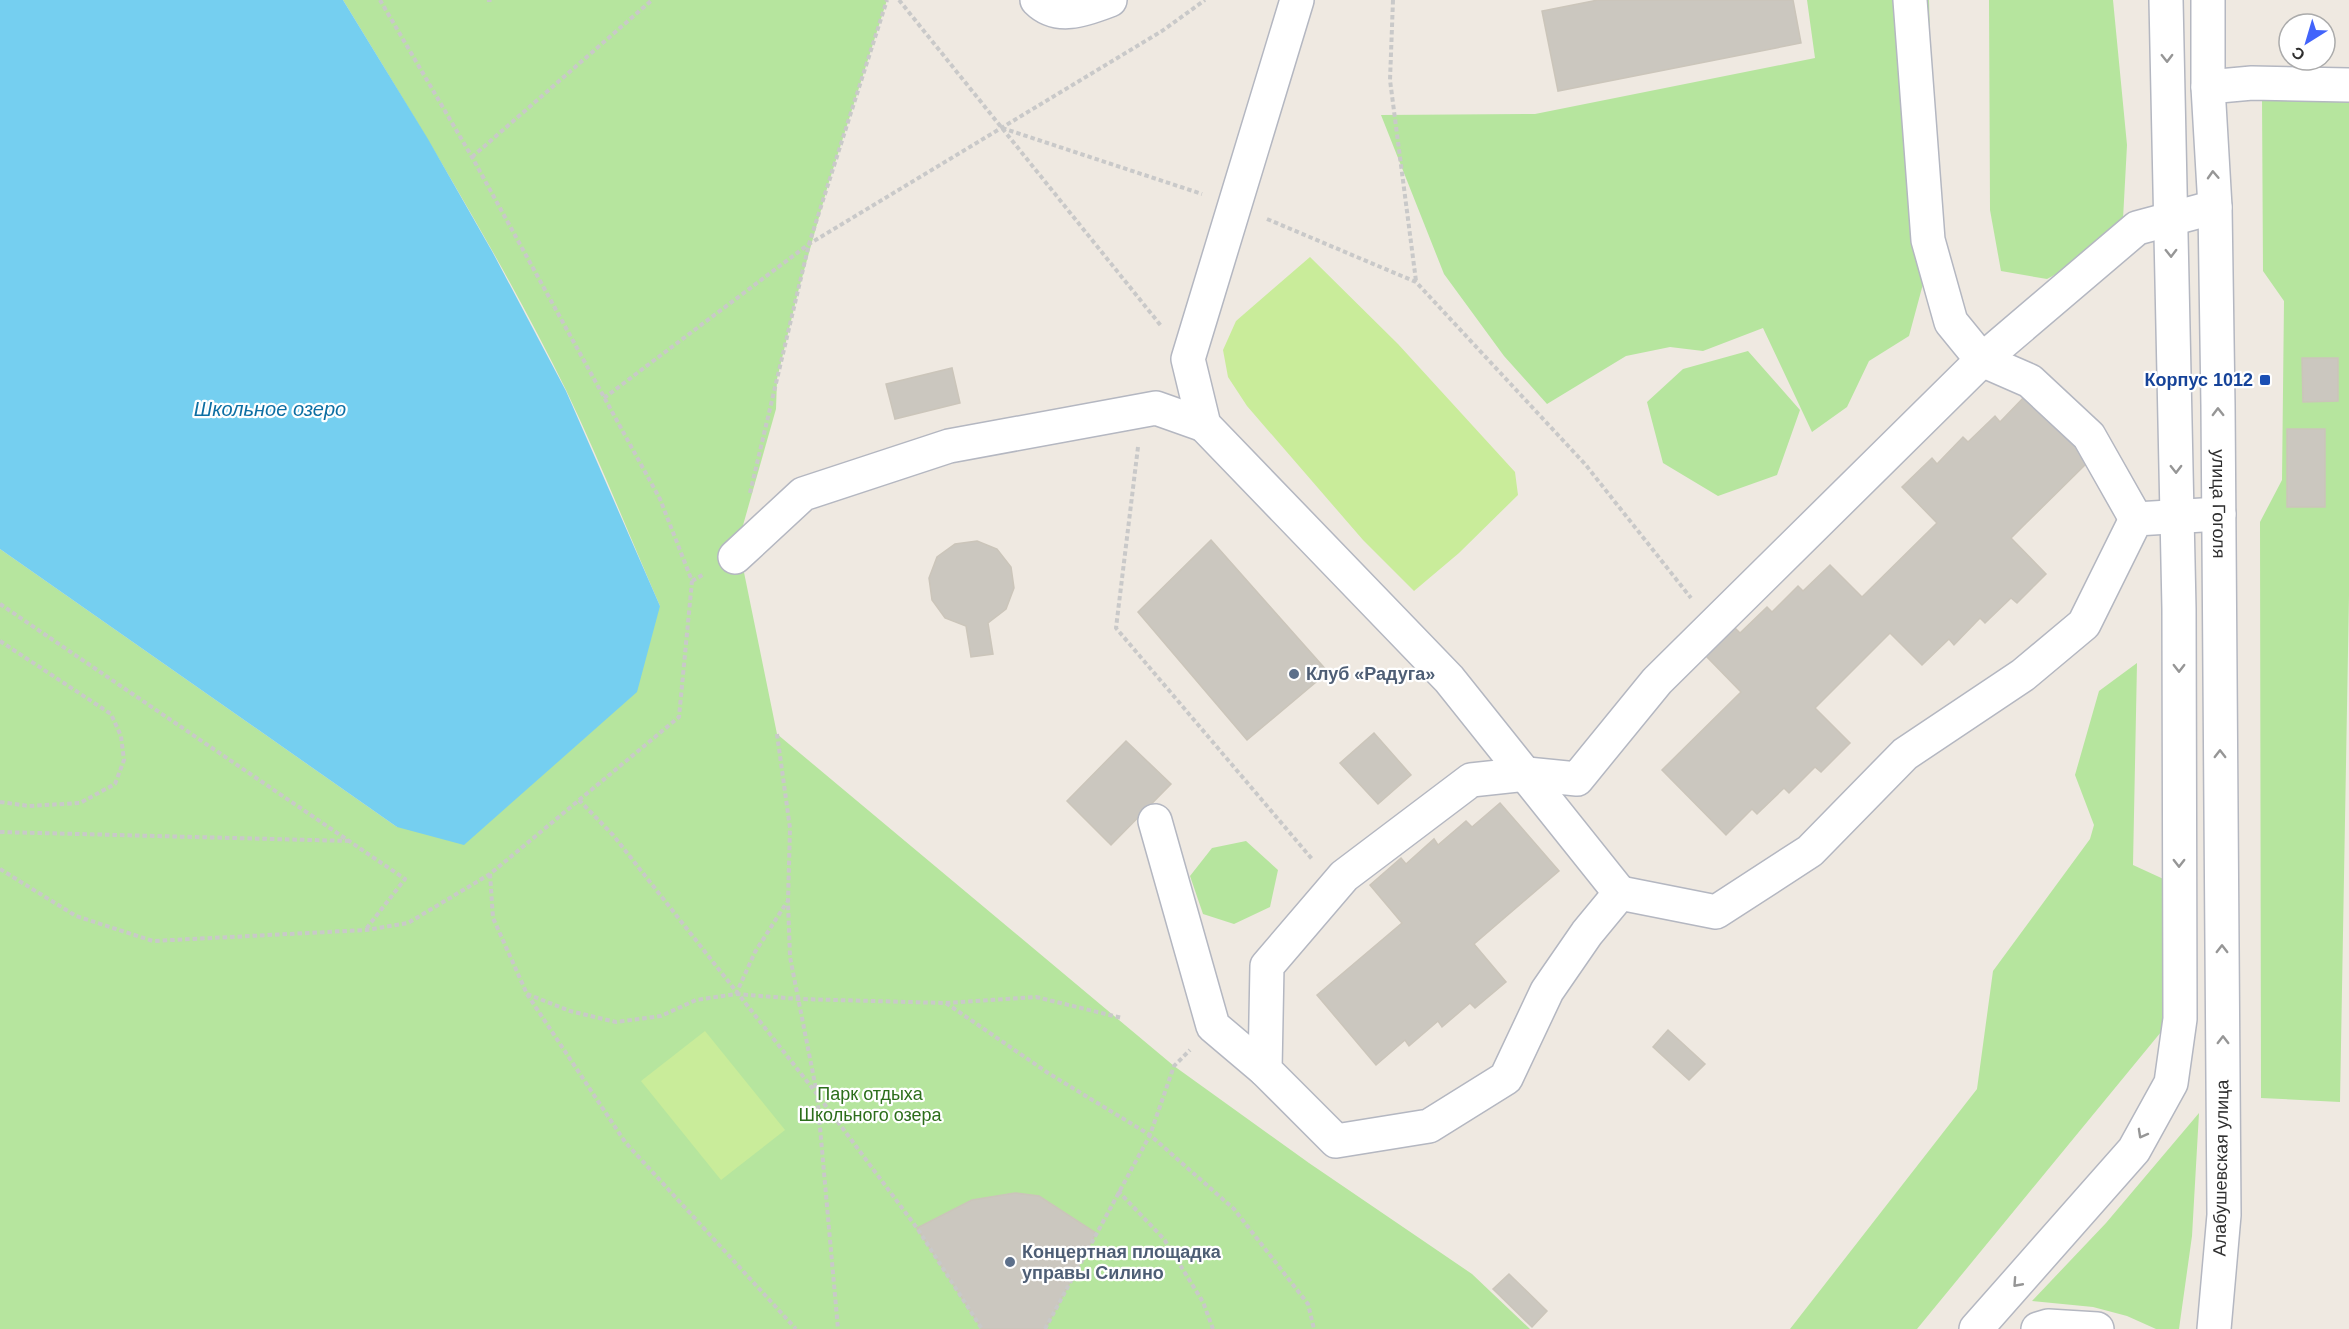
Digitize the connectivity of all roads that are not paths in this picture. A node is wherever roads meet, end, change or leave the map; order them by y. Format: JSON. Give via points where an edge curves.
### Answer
{"nodes":[{"id":1,"x":1036,"y":0,"type":"edge"},
{"id":2,"x":1110,"y":0,"type":"edge"},
{"id":3,"x":1297,"y":0,"type":"edge"},
{"id":4,"x":1910,"y":0,"type":"edge"},
{"id":5,"x":2166,"y":0,"type":"edge"},
{"id":6,"x":2208,"y":0,"type":"edge"},
{"id":7,"x":2349,"y":85,"type":"edge"},
{"id":8,"x":2208,"y":87,"type":"junction"},
{"id":9,"x":2215,"y":207,"type":"junction"},
{"id":10,"x":2170,"y":218,"type":"junction"},
{"id":11,"x":1983,"y":360,"type":"junction"},
{"id":12,"x":1204,"y":425,"type":"junction"},
{"id":13,"x":2219,"y":513,"type":"junction"},
{"id":14,"x":2177,"y":515,"type":"junction"},
{"id":15,"x":2136,"y":519,"type":"junction"},
{"id":16,"x":735,"y":557,"type":"road end"},
{"id":17,"x":1527,"y":774,"type":"junction"},
{"id":18,"x":1155,"y":821,"type":"dead end"},
{"id":19,"x":1620,"y":893,"type":"junction"},
{"id":20,"x":2222,"y":1007,"type":"joint"},
{"id":21,"x":1265,"y":1070,"type":"junction"},
{"id":22,"x":1976,"y":1329,"type":"edge"},
{"id":23,"x":2038,"y":1329,"type":"edge"},
{"id":24,"x":2097,"y":1329,"type":"edge"},
{"id":25,"x":2214,"y":1329,"type":"edge"}],
"edges":[{"from":1,"to":2,"type":"street","via":[[1043,6],[1076,14]]},
{"from":3,"to":12,"type":"street","via":[[1188,359]]},
{"from":4,"to":11,"type":"street","via":[[1928,240],[1951,322]]},
{"from":5,"to":10,"type":"street","one_way":true},
{"from":6,"to":8,"type":"street","name":"улица Гоголя"},
{"from":7,"to":8,"type":"street","via":[[2252,83]]},
{"from":9,"to":8,"type":"street","name":"улица Гоголя","one_way":true},
{"from":9,"to":10,"type":"street"},
{"from":13,"to":9,"type":"street","name":"улица Гоголя","one_way":true},
{"from":10,"to":11,"type":"street","via":[[2138,228]]},
{"from":10,"to":14,"type":"street","one_way":true},
{"from":11,"to":15,"type":"street","via":[[2030,381],[2089,436]]},
{"from":11,"to":17,"type":"street","via":[[1657,681],[1577,778]]},
{"from":12,"to":16,"type":"street","via":[[1156,408],[949,446],[803,494]]},
{"from":12,"to":17,"type":"street","via":[[1449,679]]},
{"from":13,"to":14,"type":"street"},
{"from":20,"to":13,"type":"street","name":"улица Гоголя","one_way":true},
{"from":14,"to":15,"type":"street"},
{"from":14,"to":22,"type":"street","one_way":true,"via":[[2180,1018],[2171,1083],[2134,1150]]},
{"from":15,"to":19,"type":"street","via":[[2084,624],[2024,675],[1905,754],[1809,851],[1716,912]]},
{"from":17,"to":19,"type":"street"},
{"from":17,"to":21,"type":"street","via":[[1471,780],[1335,886],[1267,966]]},
{"from":18,"to":21,"type":"street","via":[[1213,1026]]},
{"from":19,"to":21,"type":"street","via":[[1547,991],[1506,1078],[1429,1126],[1336,1140]]},
{"from":25,"to":20,"type":"street","name":"Алабушевская улица","one_way":true,"via":[[2224,1215]]},
{"from":23,"to":24,"type":"street"}]}
